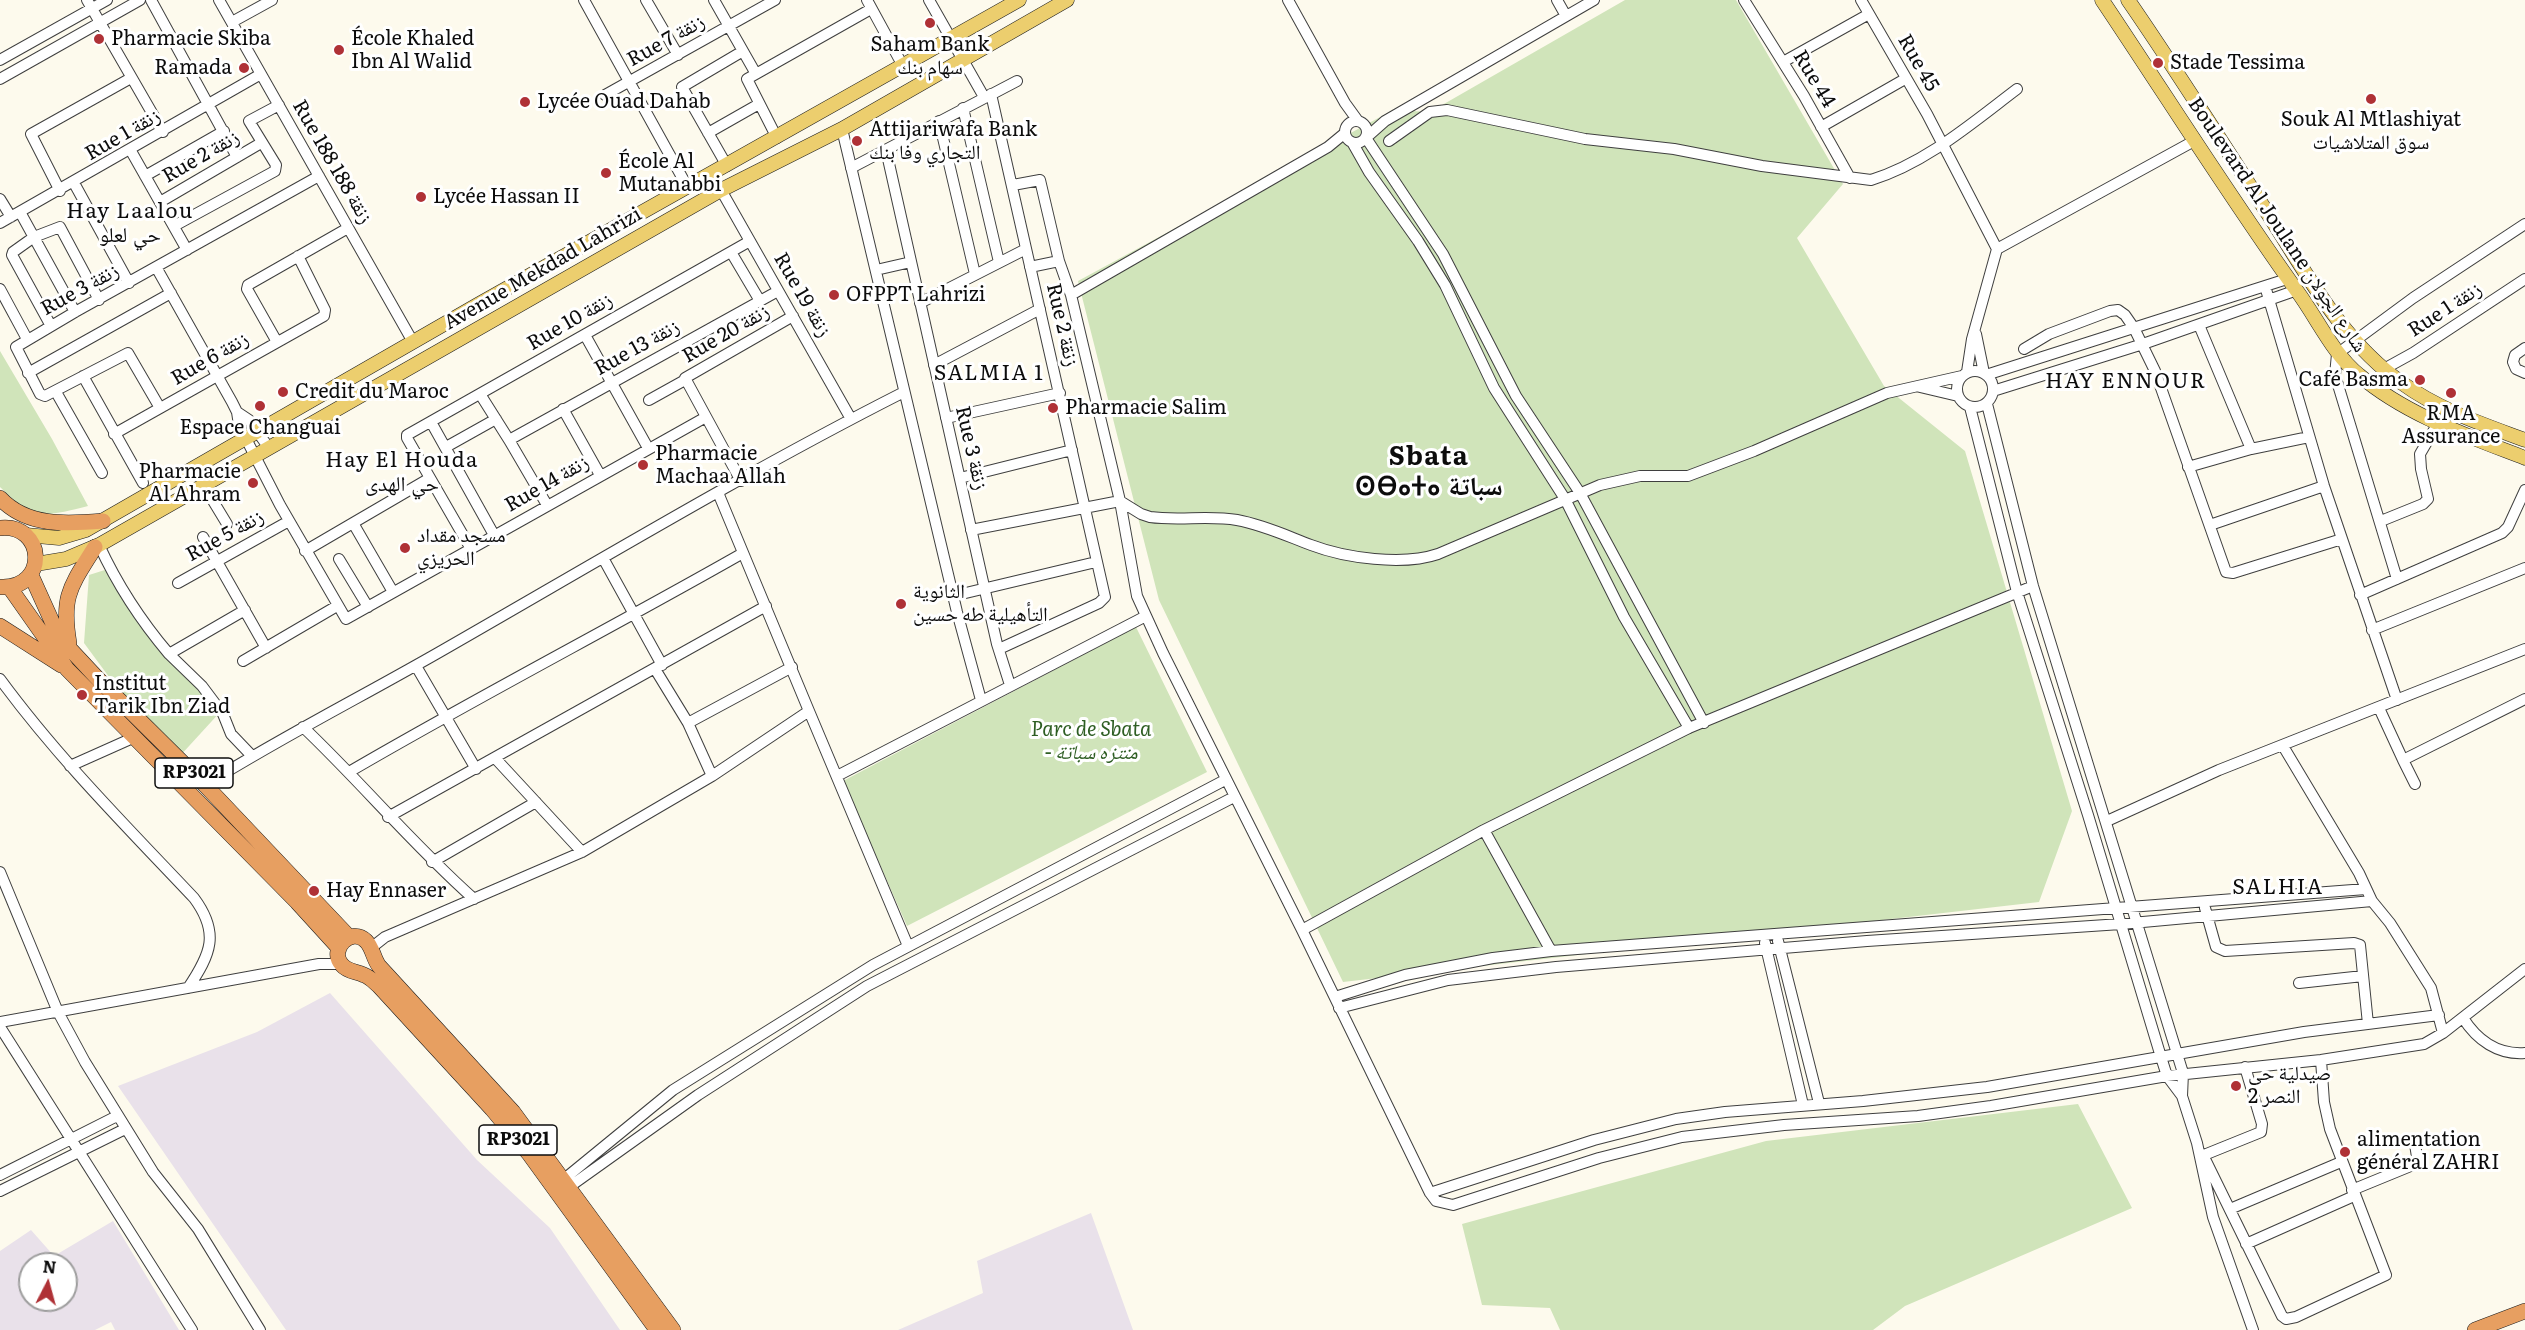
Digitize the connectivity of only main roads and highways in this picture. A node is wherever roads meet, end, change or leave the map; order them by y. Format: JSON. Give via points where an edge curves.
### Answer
{"nodes":[{"id":1,"x":1019,"y":0,"type":"edge"},
{"id":2,"x":1067,"y":0,"type":"edge"},
{"id":3,"x":2102,"y":0,"type":"edge"},
{"id":4,"x":2132,"y":1,"type":"edge"},
{"id":5,"x":2525,"y":440,"type":"edge"},
{"id":6,"x":2525,"y":458,"type":"edge"},
{"id":7,"x":0,"y":498,"type":"edge"},
{"id":8,"x":103,"y":521,"type":"junction"},
{"id":9,"x":2,"y":525,"type":"edge"},
{"id":10,"x":26,"y":535,"type":"junction"},
{"id":11,"x":97,"y":546,"type":"junction"},
{"id":12,"x":33,"y":570,"type":"junction"},
{"id":13,"x":5,"y":587,"type":"edge"},
{"id":14,"x":0,"y":626,"type":"edge"},
{"id":15,"x":70,"y":649,"type":"junction"},
{"id":16,"x":67,"y":669,"type":"junction"},
{"id":17,"x":369,"y":948,"type":"junction"},
{"id":18,"x":341,"y":950,"type":"junction"},
{"id":19,"x":356,"y":971,"type":"junction"},
{"id":20,"x":2525,"y":1311,"type":"edge"},
{"id":21,"x":657,"y":1330,"type":"edge"},
{"id":22,"x":673,"y":1330,"type":"edge"},
{"id":23,"x":2475,"y":1330,"type":"edge"}],
"edges":[{"from":1,"to":8,"type":"main road","name":"Avenue Mekdad Lahrizi"},
{"from":2,"to":11,"type":"main road","name":"Avenue Mekdad Lahrizi","via":[[842,129],[721,190]]},
{"from":3,"to":6,"type":"main road","name":"Boulevard Al Joulane شارع الجولان","via":[[2194,141],[2356,374],[2438,423]]},
{"from":4,"to":5,"type":"main road","name":"Boulevard Al Joulane شارع الجولان","via":[[2316,290],[2354,341],[2427,400]]},
{"from":7,"to":8,"type":"highway","via":[[37,520],[57,524]]},
{"from":8,"to":10,"type":"main road","name":"Avenue Mekdad Lahrizi","via":[[68,537]]},
{"from":9,"to":10,"type":"highway"},
{"from":10,"to":12,"type":"highway","number":"RP3021","via":[[34,547]]},
{"from":11,"to":12,"type":"main road","name":"Avenue Mekdad Lahrizi"},
{"from":11,"to":15,"type":"highway","via":[[73,582],[66,602]]},
{"from":12,"to":13,"type":"highway","number":"RP3021","via":[[25,581]]},
{"from":12,"to":15,"type":"highway","number":"RP3021","via":[[54,626]]},
{"from":13,"to":16,"type":"highway","number":"RP3021"},
{"from":14,"to":16,"type":"highway"},
{"from":15,"to":18,"type":"highway","number":"RP3021","via":[[206,784]]},
{"from":16,"to":18,"type":"highway","number":"RP3021"},
{"from":17,"to":18,"type":"highway","via":[[357,936]]},
{"from":17,"to":19,"type":"highway","via":[[366,967]]},
{"from":17,"to":22,"type":"highway","number":"RP3021","via":[[513,1112]]},
{"from":18,"to":19,"type":"highway","number":"RP3021","via":[[345,968]]},
{"from":19,"to":21,"type":"highway","number":"RP3021","via":[[379,986],[530,1155]]},
{"from":20,"to":23,"type":"highway"}]}
